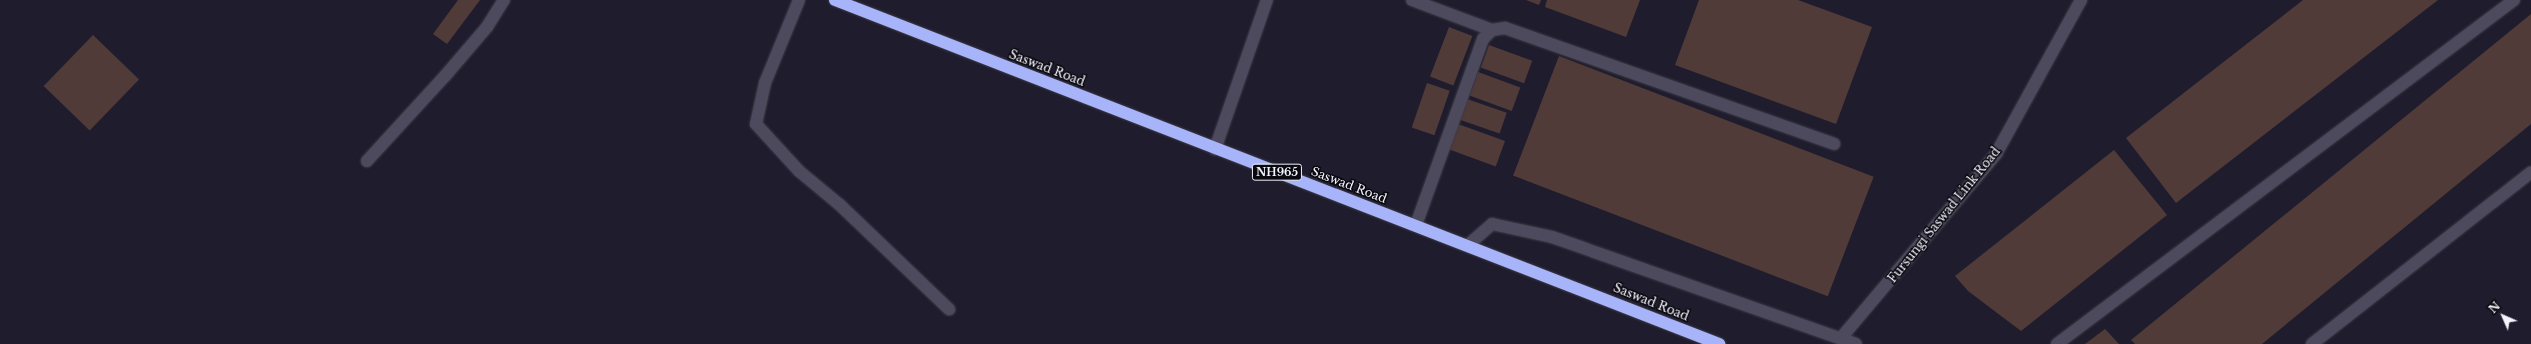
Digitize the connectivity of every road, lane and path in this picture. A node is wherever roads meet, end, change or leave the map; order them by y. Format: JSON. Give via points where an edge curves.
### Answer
{"nodes":[{"id":1,"x":504,"y":0,"type":"edge"},
{"id":2,"x":799,"y":0,"type":"edge"},
{"id":3,"x":835,"y":0,"type":"edge"},
{"id":4,"x":1267,"y":0,"type":"edge"},
{"id":5,"x":1412,"y":0,"type":"edge"},
{"id":6,"x":2081,"y":0,"type":"edge"},
{"id":7,"x":2514,"y":0,"type":"edge"},
{"id":8,"x":1492,"y":30,"type":"junction"},
{"id":9,"x":1834,"y":144,"type":"dead end"},
{"id":10,"x":1215,"y":149,"type":"junction"},
{"id":11,"x":367,"y":161,"type":"dead end"},
{"id":12,"x":2531,"y":172,"type":"edge"},
{"id":13,"x":1416,"y":225,"type":"junction"},
{"id":14,"x":1468,"y":245,"type":"junction"},
{"id":15,"x":949,"y":310,"type":"dead end"},
{"id":16,"x":1841,"y":338,"type":"junction"},
{"id":17,"x":1697,"y":340,"type":"edge"},
{"id":18,"x":1719,"y":344,"type":"edge"},
{"id":19,"x":1856,"y":344,"type":"edge"},
{"id":20,"x":2058,"y":344,"type":"edge"},
{"id":21,"x":2312,"y":344,"type":"edge"}],
"edges":[{"from":1,"to":11,"type":"street","via":[[487,26],[446,76]]},
{"from":2,"to":15,"type":"street","via":[[765,83],[756,124],[799,171],[840,205]]},
{"from":3,"to":10,"type":"highway","name":"Saswad Road","number":"NH965"},
{"from":4,"to":10,"type":"street"},
{"from":5,"to":8,"type":"street"},
{"from":6,"to":16,"type":"street","name":"Fursungi Saswad Link Road","via":[[1996,154]]},
{"from":7,"to":20,"type":"street"},
{"from":8,"to":9,"type":"street","via":[[1505,28]]},
{"from":8,"to":13,"type":"street","via":[[1483,39]]},
{"from":10,"to":13,"type":"highway","name":"Saswad Road","number":"NH965"},
{"from":12,"to":21,"type":"street"},
{"from":13,"to":14,"type":"highway","name":"Saswad Road","number":"NH965"},
{"from":14,"to":16,"type":"street","via":[[1492,224],[1552,237]]},
{"from":14,"to":17,"type":"highway","name":"Saswad Road","number":"NH965"},
{"from":16,"to":19,"type":"street"},
{"from":17,"to":18,"type":"highway","name":"Saswad Road","number":"NH965"}]}
